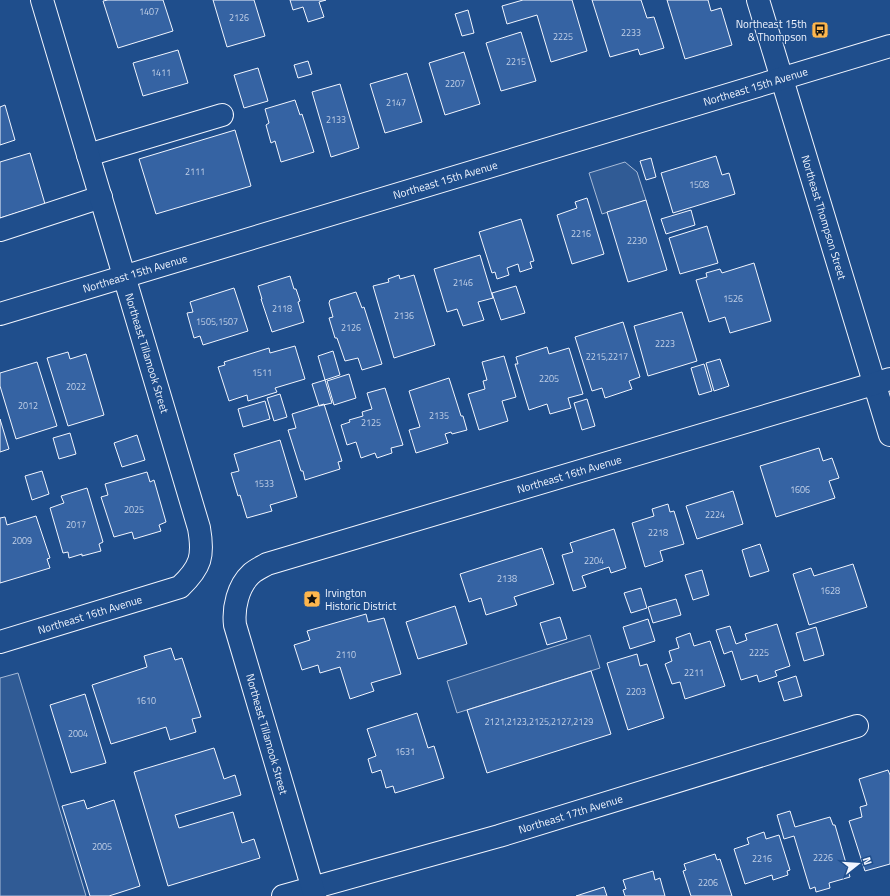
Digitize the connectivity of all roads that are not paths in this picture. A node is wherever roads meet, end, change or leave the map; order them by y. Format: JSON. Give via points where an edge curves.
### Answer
{"nodes":[{"id":1,"x":42,"y":0,"type":"edge"},
{"id":2,"x":758,"y":0,"type":"edge"},
{"id":3,"x":890,"y":46,"type":"edge"},
{"id":4,"x":781,"y":79,"type":"junction"},
{"id":5,"x":222,"y":115,"type":"dead end"},
{"id":6,"x":88,"y":155,"type":"junction"},
{"id":7,"x":101,"y":197,"type":"junction"},
{"id":8,"x":0,"y":230,"type":"edge"},
{"id":9,"x":124,"y":276,"type":"junction"},
{"id":10,"x":0,"y":314,"type":"edge"},
{"id":11,"x":882,"y":382,"type":"edge"},
{"id":12,"x":890,"y":435,"type":"edge"},
{"id":13,"x":251,"y":574,"type":"joint"},
{"id":14,"x":180,"y":587,"type":"joint"},
{"id":15,"x":0,"y":642,"type":"edge"},
{"id":16,"x":857,"y":726,"type":"dead end"},
{"id":17,"x":314,"y":892,"type":"edge"},
{"id":18,"x":283,"y":896,"type":"edge"}],
"edges":[{"from":1,"to":6,"type":"street","name":"Northeast Tillamook Street"},
{"from":2,"to":4,"type":"street","name":"Northeast Thompson Street"},
{"from":3,"to":4,"type":"street","name":"Northeast 15th Avenue"},
{"from":4,"to":9,"type":"street","name":"Northeast 15th Avenue"},
{"from":4,"to":11,"type":"street","name":"Northeast Thompson Street"},
{"from":5,"to":6,"type":"street"},
{"from":6,"to":7,"type":"street","name":"Northeast Tillamook Street"},
{"from":7,"to":8,"type":"street"},
{"from":7,"to":9,"type":"street","name":"Northeast Tillamook Street"},
{"from":9,"to":10,"type":"street","name":"Northeast 15th Avenue"},
{"from":9,"to":14,"type":"street","name":"Northeast Tillamook Street","via":[[199,528],[201,556],[196,568]]},
{"from":11,"to":12,"type":"street","name":"Northeast Thompson Street"},
{"from":11,"to":13,"type":"street","name":"Northeast 16th Avenue","via":[[267,564]]},
{"from":13,"to":17,"type":"street","name":"Northeast Tillamook Street","via":[[239,592],[233,614]]},
{"from":14,"to":15,"type":"street","name":"Northeast 16th Avenue"},
{"from":16,"to":17,"type":"street","name":"Northeast 17th Avenue"},
{"from":17,"to":18,"type":"street","name":"Northeast 17th Avenue"}]}
